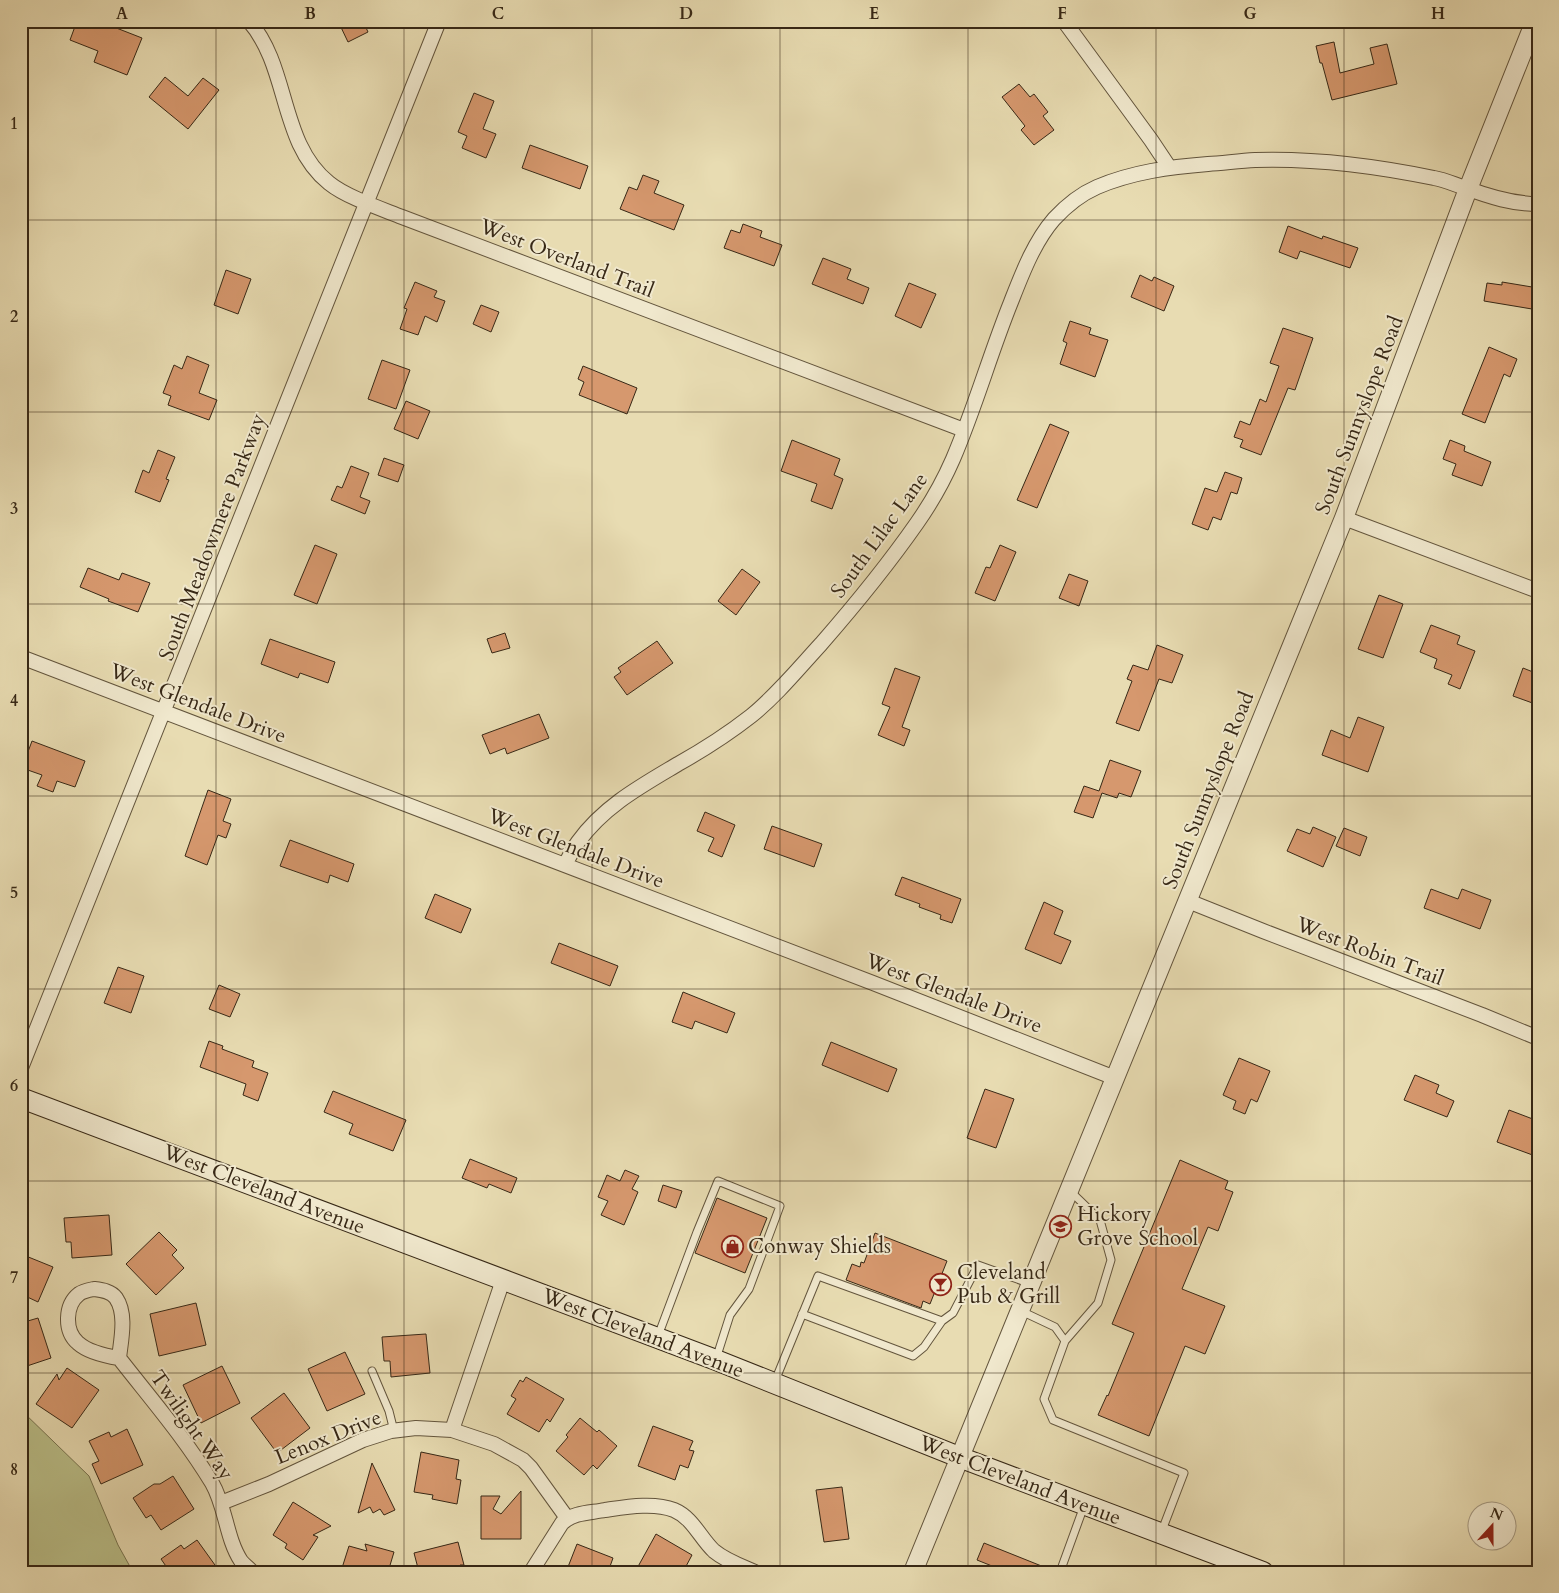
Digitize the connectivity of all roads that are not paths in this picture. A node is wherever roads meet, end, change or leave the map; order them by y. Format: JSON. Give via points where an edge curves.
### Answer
{"nodes":[{"id":1,"x":249,"y":21,"type":"edge"},
{"id":2,"x":439,"y":21,"type":"edge"},
{"id":3,"x":1064,"y":21,"type":"edge"},
{"id":4,"x":1535,"y":21,"type":"edge"},
{"id":5,"x":1169,"y":167,"type":"junction"},
{"id":6,"x":1468,"y":189,"type":"junction"},
{"id":7,"x":366,"y":202,"type":"junction"},
{"id":8,"x":1538,"y":204,"type":"edge"},
{"id":9,"x":964,"y":430,"type":"junction"},
{"id":10,"x":1344,"y":518,"type":"junction"},
{"id":11,"x":1538,"y":591,"type":"edge"},
{"id":12,"x":21,"y":657,"type":"edge"},
{"id":13,"x":164,"y":712,"type":"junction"},
{"id":14,"x":565,"y":865,"type":"junction"},
{"id":15,"x":1188,"y":901,"type":"junction"},
{"id":16,"x":1538,"y":1038,"type":"edge"},
{"id":17,"x":21,"y":1068,"type":"edge"},
{"id":18,"x":1116,"y":1078,"type":"junction"},
{"id":19,"x":21,"y":1098,"type":"edge"},
{"id":20,"x":1069,"y":1190,"type":"junction"},
{"id":21,"x":503,"y":1280,"type":"junction"},
{"id":22,"x":1031,"y":1284,"type":"junction"},
{"id":23,"x":1020,"y":1311,"type":"junction"},
{"id":24,"x":802,"y":1314,"type":"junction"},
{"id":25,"x":942,"y":1321,"type":"junction"},
{"id":26,"x":657,"y":1338,"type":"junction"},
{"id":27,"x":1065,"y":1341,"type":"junction"},
{"id":28,"x":119,"y":1358,"type":"junction"},
{"id":29,"x":716,"y":1360,"type":"junction"},
{"id":30,"x":372,"y":1371,"type":"dead end"},
{"id":31,"x":774,"y":1383,"type":"junction"},
{"id":32,"x":452,"y":1430,"type":"junction"},
{"id":33,"x":394,"y":1431,"type":"junction"},
{"id":34,"x":959,"y":1457,"type":"junction"},
{"id":35,"x":221,"y":1503,"type":"junction"},
{"id":36,"x":1085,"y":1505,"type":"junction"},
{"id":37,"x":568,"y":1518,"type":"junction"},
{"id":38,"x":1161,"y":1533,"type":"junction"},
{"id":39,"x":920,"y":1570,"type":"edge"},
{"id":40,"x":252,"y":1572,"type":"edge"},
{"id":41,"x":531,"y":1572,"type":"edge"},
{"id":42,"x":755,"y":1572,"type":"edge"},
{"id":43,"x":1060,"y":1572,"type":"edge"},
{"id":44,"x":1263,"y":1572,"type":"edge"}],
"edges":[{"from":1,"to":7,"type":"street","name":"West Overland Trail","via":[[272,60],[301,148],[310,163],[330,184]]},
{"from":2,"to":7,"type":"street","name":"South Meadowmere Parkway"},
{"from":3,"to":5,"type":"street"},
{"from":4,"to":6,"type":"street","name":"South Sunnyslope Road"},
{"from":5,"to":6,"type":"street","name":"South Lilac Lane","via":[[1254,160],[1355,164],[1440,179]]},
{"from":5,"to":9,"type":"street","name":"South Lilac Lane","via":[[1132,174],[1095,188],[1069,205],[1054,220],[1022,274]]},
{"from":6,"to":8,"type":"street","name":"South Lilac Lane","via":[[1508,201]]},
{"from":6,"to":10,"type":"street","name":"South Sunnyslope Road"},
{"from":7,"to":9,"type":"street","name":"West Overland Trail"},
{"from":7,"to":13,"type":"street","name":"South Meadowmere Parkway"},
{"from":9,"to":14,"type":"street","name":"South Lilac Lane","via":[[945,476],[916,524],[848,612],[777,693],[728,733],[602,814],[576,844]]},
{"from":10,"to":11,"type":"street"},
{"from":10,"to":15,"type":"street","name":"South Sunnyslope Road"},
{"from":12,"to":13,"type":"street","name":"West Glendale Drive"},
{"from":13,"to":14,"type":"street","name":"West Glendale Drive"},
{"from":13,"to":17,"type":"street","name":"South Meadowmere Parkway"},
{"from":14,"to":18,"type":"street","name":"West Glendale Drive"},
{"from":15,"to":16,"type":"street","name":"West Robin Trail"},
{"from":15,"to":18,"type":"street","name":"South Sunnyslope Road"},
{"from":18,"to":20,"type":"street","name":"South Sunnyslope Road"},
{"from":19,"to":21,"type":"main road","name":"West Cleveland Avenue"},
{"from":20,"to":22,"type":"street","name":"South Sunnyslope Road"},
{"from":20,"to":27,"type":"lane","via":[[1100,1220],[1111,1260],[1098,1303]]},
{"from":21,"to":26,"type":"main road","name":"West Cleveland Avenue"},
{"from":21,"to":32,"type":"street"},
{"from":22,"to":23,"type":"street","name":"South Sunnyslope Road"},
{"from":22,"to":25,"type":"lane","via":[[978,1266],[953,1314]]},
{"from":23,"to":27,"type":"lane","via":[[1055,1327]]},
{"from":23,"to":34,"type":"street","name":"South Sunnyslope Road"},
{"from":24,"to":25,"type":"lane","via":[[913,1356],[924,1347]]},
{"from":24,"to":25,"type":"lane","via":[[818,1276]]},
{"from":24,"to":31,"type":"lane"},
{"from":26,"to":29,"type":"main road","name":"West Cleveland Avenue"},
{"from":26,"to":29,"type":"lane","via":[[718,1182],[780,1206],[749,1289],[730,1315]]},
{"from":27,"to":38,"type":"lane","via":[[1044,1399],[1053,1420],[1184,1473]]},
{"from":28,"to":28,"type":"street","via":[[121,1310],[115,1297],[107,1291],[94,1289],[81,1292],[72,1301],[67,1319],[71,1332],[78,1343]]},
{"from":28,"to":35,"type":"street","name":"Twilight Way","via":[[177,1431],[212,1483]]},
{"from":29,"to":31,"type":"main road","name":"West Cleveland Avenue"},
{"from":30,"to":33,"type":"lane"},
{"from":31,"to":34,"type":"main road","name":"West Cleveland Avenue"},
{"from":32,"to":33,"type":"street","name":"Lenox Drive","via":[[416,1428]]},
{"from":32,"to":37,"type":"street","name":"Lenox Drive","via":[[494,1444],[523,1460]]},
{"from":33,"to":35,"type":"street","name":"Lenox Drive","via":[[362,1440]]},
{"from":34,"to":36,"type":"main road","name":"West Cleveland Avenue"},
{"from":34,"to":39,"type":"street","name":"South Sunnyslope Road"},
{"from":35,"to":40,"type":"street","name":"Twilight Way","via":[[233,1542],[242,1562]]},
{"from":36,"to":38,"type":"main road","name":"West Cleveland Avenue"},
{"from":36,"to":43,"type":"lane"},
{"from":37,"to":41,"type":"street"},
{"from":37,"to":42,"type":"street","via":[[622,1508],[652,1506],[671,1509],[686,1517],[719,1555]]},
{"from":38,"to":44,"type":"main road","name":"West Cleveland Avenue"}]}
